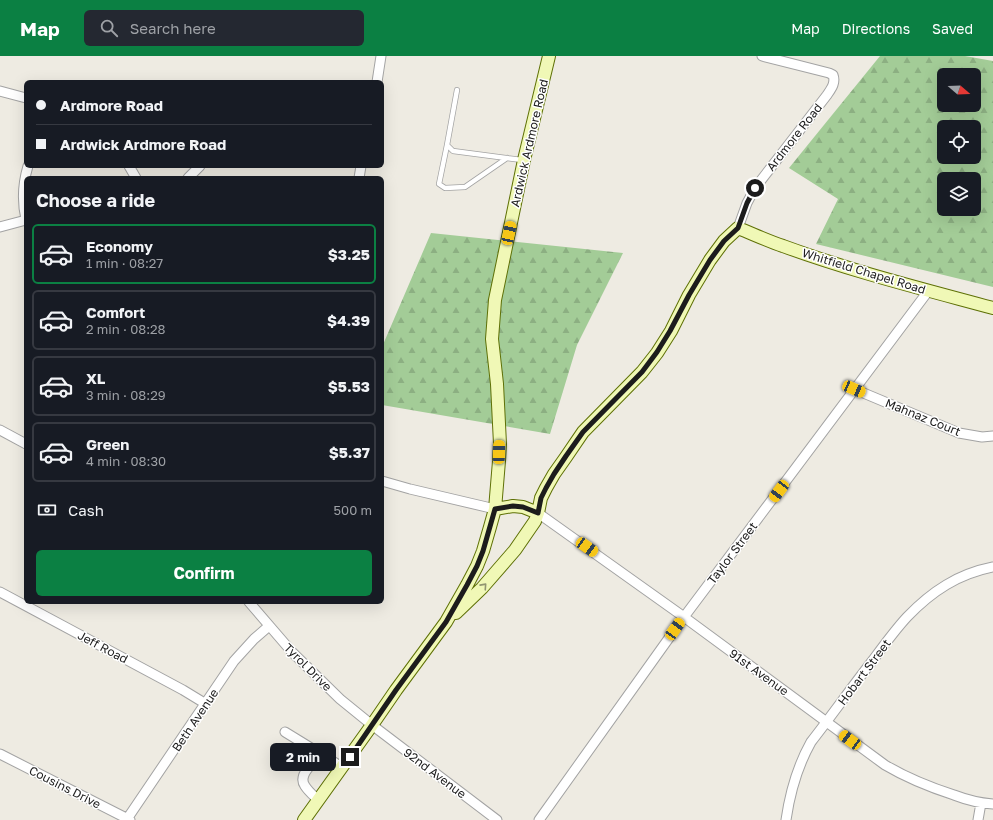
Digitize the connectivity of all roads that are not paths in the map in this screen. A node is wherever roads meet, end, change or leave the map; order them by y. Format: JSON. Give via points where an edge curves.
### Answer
{"nodes":[{"id":1,"x":382,"y":56,"type":"edge"},
{"id":2,"x":549,"y":56,"type":"edge"},
{"id":3,"x":762,"y":56,"type":"edge"},
{"id":4,"x":377,"y":80,"type":"edge"},
{"id":5,"x":457,"y":90,"type":"dead end"},
{"id":6,"x":0,"y":91,"type":"edge"},
{"id":7,"x":24,"y":97,"type":"edge"},
{"id":8,"x":447,"y":144,"type":"junction"},
{"id":9,"x":507,"y":158,"type":"junction"},
{"id":10,"x":524,"y":160,"type":"junction"},
{"id":11,"x":198,"y":168,"type":"edge"},
{"id":12,"x":190,"y":176,"type":"edge"},
{"id":13,"x":24,"y":193,"type":"edge"},
{"id":14,"x":24,"y":204,"type":"edge"},
{"id":15,"x":24,"y":220,"type":"edge"},
{"id":16,"x":0,"y":227,"type":"edge"},
{"id":17,"x":738,"y":228,"type":"junction"},
{"id":18,"x":929,"y":290,"type":"junction"},
{"id":19,"x":993,"y":308,"type":"edge"},
{"id":20,"x":854,"y":389,"type":"junction"},
{"id":21,"x":0,"y":430,"type":"edge"},
{"id":22,"x":993,"y":436,"type":"edge"},
{"id":23,"x":24,"y":443,"type":"edge"},
{"id":24,"x":384,"y":482,"type":"edge"},
{"id":25,"x":495,"y":509,"type":"junction"},
{"id":26,"x":538,"y":513,"type":"junction"},
{"id":27,"x":993,"y":568,"type":"edge"},
{"id":28,"x":0,"y":592,"type":"edge"},
{"id":29,"x":251,"y":604,"type":"edge"},
{"id":30,"x":684,"y":617,"type":"junction"},
{"id":31,"x":446,"y":622,"type":"junction"},
{"id":32,"x":269,"y":626,"type":"junction"},
{"id":33,"x":206,"y":704,"type":"junction"},
{"id":34,"x":827,"y":722,"type":"junction"},
{"id":35,"x":372,"y":725,"type":"junction"},
{"id":36,"x":285,"y":732,"type":"dead end"},
{"id":37,"x":0,"y":754,"type":"edge"},
{"id":38,"x":323,"y":755,"type":"junction"},
{"id":39,"x":342,"y":767,"type":"junction"},
{"id":40,"x":318,"y":800,"type":"junction"},
{"id":41,"x":981,"y":803,"type":"junction"},
{"id":42,"x":993,"y":804,"type":"edge"},
{"id":43,"x":129,"y":819,"type":"edge"},
{"id":44,"x":304,"y":820,"type":"edge"},
{"id":45,"x":497,"y":820,"type":"edge"},
{"id":46,"x":539,"y":820,"type":"edge"},
{"id":47,"x":786,"y":820,"type":"edge"},
{"id":48,"x":978,"y":820,"type":"edge"}],
"edges":[{"from":1,"to":4,"type":"street"},
{"from":2,"to":10,"type":"street","name":"Ardwick Ardmore Road"},
{"from":3,"to":17,"type":"street","name":"Ardmore Road","via":[[829,73],[834,78],[827,95],[755,188]]},
{"from":5,"to":8,"type":"lane"},
{"from":6,"to":7,"type":"street"},
{"from":8,"to":9,"type":"lane","via":[[453,151]]},
{"from":8,"to":9,"type":"lane","via":[[439,184],[445,188],[465,187]]},
{"from":9,"to":10,"type":"lane"},
{"from":10,"to":25,"type":"street","name":"Ardwick Ardmore Road","via":[[493,319],[492,339],[500,444]]},
{"from":11,"to":12,"type":"street"},
{"from":13,"to":14,"type":"street"},
{"from":15,"to":16,"type":"street"},
{"from":17,"to":18,"type":"street","name":"Whitfield Chapel Road","via":[[821,259]]},
{"from":17,"to":26,"type":"street","name":"Ardmore Road","via":[[710,260],[670,331],[642,372],[583,432],[566,456],[541,498]]},
{"from":18,"to":19,"type":"street","name":"Whitfield Chapel Road"},
{"from":18,"to":20,"type":"street","name":"Taylor Street"},
{"from":20,"to":22,"type":"street","name":"Mahnaz Court","via":[[959,433]]},
{"from":20,"to":30,"type":"street","name":"Taylor Street"},
{"from":21,"to":23,"type":"street"},
{"from":24,"to":25,"type":"street"},
{"from":25,"to":26,"type":"street","via":[[513,506]]},
{"from":25,"to":31,"type":"street","name":"Ardwick Ardmore Road","via":[[477,566]]},
{"from":26,"to":30,"type":"street","name":"91st Avenue"},
{"from":31,"to":26,"type":"street","name":"Ardmore Road","one_way":true,"via":[[482,588],[515,550]]},
{"from":27,"to":34,"type":"street","name":"Hobart Street","via":[[954,580],[929,597],[907,617]]},
{"from":28,"to":33,"type":"street","name":"Jeff Road"},
{"from":29,"to":32,"type":"street","name":"Tyrol Drive"},
{"from":30,"to":34,"type":"street","name":"91st Avenue"},
{"from":30,"to":46,"type":"street","name":"Taylor Street"},
{"from":31,"to":35,"type":"street","name":"Ardwick Ardmore Road"},
{"from":32,"to":33,"type":"street","name":"Beth Avenue","via":[[234,661]]},
{"from":32,"to":35,"type":"street","name":"Tyrol Drive","via":[[318,678]]},
{"from":33,"to":43,"type":"street","name":"Beth Avenue"},
{"from":34,"to":41,"type":"street","name":"91st Avenue","via":[[904,776],[936,790]]},
{"from":34,"to":47,"type":"street","name":"Hobart Street","via":[[811,742],[799,766]]},
{"from":35,"to":39,"type":"street","name":"Ardwick Ardmore Road"},
{"from":35,"to":45,"type":"street","name":"92nd Avenue"},
{"from":36,"to":38,"type":"street"},
{"from":37,"to":43,"type":"street","name":"Cousins Drive"},
{"from":38,"to":39,"type":"street"},
{"from":38,"to":40,"type":"street","via":[[302,778],[304,785]]},
{"from":39,"to":40,"type":"street","name":"Ardwick Ardmore Road"},
{"from":40,"to":44,"type":"street","name":"Ardwick Ardmore Road"},
{"from":41,"to":42,"type":"street","name":"91st Avenue"},
{"from":41,"to":48,"type":"street"}]}
